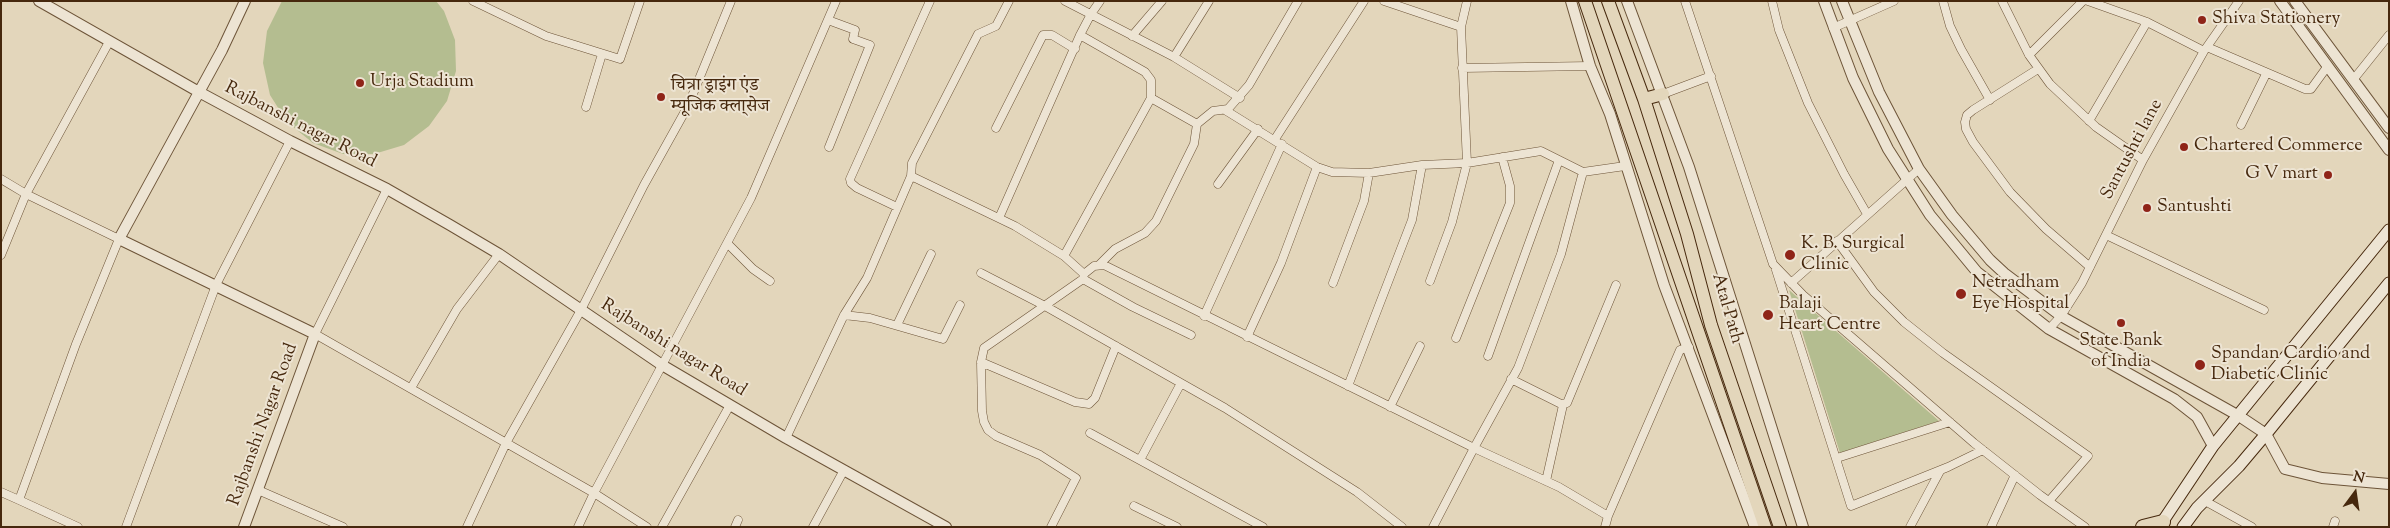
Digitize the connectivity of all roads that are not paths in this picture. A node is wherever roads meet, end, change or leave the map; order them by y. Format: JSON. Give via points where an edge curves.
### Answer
{"nodes":[{"id":1,"x":39,"y":1,"type":"edge"},
{"id":2,"x":245,"y":1,"type":"edge"},
{"id":3,"x":473,"y":1,"type":"edge"},
{"id":4,"x":640,"y":1,"type":"edge"},
{"id":5,"x":731,"y":1,"type":"edge"},
{"id":6,"x":836,"y":1,"type":"edge"},
{"id":7,"x":930,"y":1,"type":"edge"},
{"id":8,"x":1009,"y":1,"type":"edge"},
{"id":9,"x":1065,"y":1,"type":"edge"},
{"id":10,"x":1100,"y":1,"type":"edge"},
{"id":11,"x":1162,"y":1,"type":"edge"},
{"id":12,"x":1209,"y":1,"type":"edge"},
{"id":13,"x":1298,"y":1,"type":"edge"},
{"id":14,"x":1364,"y":1,"type":"edge"},
{"id":15,"x":1384,"y":1,"type":"edge"},
{"id":16,"x":1467,"y":1,"type":"edge"},
{"id":17,"x":1571,"y":1,"type":"edge"},
{"id":18,"x":1585,"y":1,"type":"edge"},
{"id":19,"x":1608,"y":1,"type":"edge"},
{"id":20,"x":1627,"y":1,"type":"edge"},
{"id":21,"x":1685,"y":1,"type":"edge"},
{"id":22,"x":1772,"y":1,"type":"edge"},
{"id":23,"x":1824,"y":1,"type":"edge"},
{"id":24,"x":1842,"y":1,"type":"edge"},
{"id":25,"x":1894,"y":1,"type":"edge"},
{"id":26,"x":1943,"y":1,"type":"edge"},
{"id":27,"x":2002,"y":1,"type":"edge"},
{"id":28,"x":2083,"y":1,"type":"edge"},
{"id":29,"x":2088,"y":1,"type":"edge"},
{"id":30,"x":2240,"y":1,"type":"edge"},
{"id":31,"x":2281,"y":1,"type":"edge"},
{"id":32,"x":2295,"y":1,"type":"edge"},
{"id":33,"x":1089,"y":17,"type":"junction"},
{"id":34,"x":828,"y":20,"type":"junction"},
{"id":35,"x":1850,"y":21,"type":"junction"},
{"id":36,"x":2147,"y":22,"type":"junction"},
{"id":37,"x":1461,"y":27,"type":"junction"},
{"id":38,"x":1833,"y":28,"type":"junction"},
{"id":39,"x":1082,"y":32,"type":"junction"},
{"id":40,"x":2389,"y":35,"type":"edge"},
{"id":41,"x":1132,"y":36,"type":"junction"},
{"id":42,"x":109,"y":42,"type":"junction"},
{"id":43,"x":1075,"y":49,"type":"junction"},
{"id":44,"x":2206,"y":49,"type":"junction"},
{"id":45,"x":602,"y":54,"type":"junction"},
{"id":46,"x":2029,"y":55,"type":"junction"},
{"id":47,"x":1174,"y":57,"type":"junction"},
{"id":48,"x":1590,"y":66,"type":"junction"},
{"id":49,"x":2327,"y":67,"type":"junction"},
{"id":50,"x":1462,"y":68,"type":"junction"},
{"id":51,"x":2038,"y":69,"type":"junction"},
{"id":52,"x":2266,"y":74,"type":"junction"},
{"id":53,"x":1711,"y":76,"type":"junction"},
{"id":54,"x":2353,"y":80,"type":"junction"},
{"id":55,"x":199,"y":92,"type":"junction"},
{"id":56,"x":1663,"y":94,"type":"junction"},
{"id":57,"x":1151,"y":98,"type":"junction"},
{"id":58,"x":1644,"y":99,"type":"junction"},
{"id":59,"x":1990,"y":100,"type":"junction"},
{"id":60,"x":1237,"y":101,"type":"junction"},
{"id":61,"x":586,"y":107,"type":"dead end"},
{"id":62,"x":1226,"y":109,"type":"junction"},
{"id":63,"x":1616,"y":113,"type":"junction"},
{"id":64,"x":2089,"y":121,"type":"junction"},
{"id":65,"x":1197,"y":124,"type":"junction"},
{"id":66,"x":2241,"y":125,"type":"dead end"},
{"id":67,"x":996,"y":128,"type":"dead end"},
{"id":68,"x":2389,"y":128,"type":"edge"},
{"id":69,"x":1258,"y":129,"type":"junction"},
{"id":70,"x":1278,"y":134,"type":"junction"},
{"id":71,"x":290,"y":141,"type":"junction"},
{"id":72,"x":1282,"y":144,"type":"junction"},
{"id":73,"x":829,"y":148,"type":"dead end"},
{"id":74,"x":2389,"y":150,"type":"edge"},
{"id":75,"x":1502,"y":157,"type":"junction"},
{"id":76,"x":1560,"y":160,"type":"junction"},
{"id":77,"x":2143,"y":160,"type":"junction"},
{"id":78,"x":1467,"y":163,"type":"junction"},
{"id":79,"x":1422,"y":165,"type":"junction"},
{"id":80,"x":1625,"y":166,"type":"junction"},
{"id":81,"x":1317,"y":167,"type":"junction"},
{"id":82,"x":1919,"y":169,"type":"junction"},
{"id":83,"x":1583,"y":172,"type":"junction"},
{"id":84,"x":1369,"y":174,"type":"junction"},
{"id":85,"x":911,"y":176,"type":"junction"},
{"id":86,"x":1,"y":179,"type":"edge"},
{"id":87,"x":1906,"y":180,"type":"junction"},
{"id":88,"x":1218,"y":184,"type":"dead end"},
{"id":89,"x":387,"y":189,"type":"junction"},
{"id":90,"x":26,"y":194,"type":"junction"},
{"id":91,"x":897,"y":207,"type":"junction"},
{"id":92,"x":1867,"y":214,"type":"junction"},
{"id":93,"x":999,"y":218,"type":"junction"},
{"id":94,"x":2389,"y":230,"type":"edge"},
{"id":95,"x":2106,"y":235,"type":"junction"},
{"id":96,"x":120,"y":239,"type":"junction"},
{"id":97,"x":1837,"y":241,"type":"junction"},
{"id":98,"x":727,"y":243,"type":"junction"},
{"id":99,"x":499,"y":254,"type":"junction"},
{"id":100,"x":931,"y":254,"type":"dead end"},
{"id":101,"x":1,"y":255,"type":"edge"},
{"id":102,"x":1064,"y":256,"type":"junction"},
{"id":103,"x":1100,"y":264,"type":"junction"},
{"id":104,"x":1775,"y":266,"type":"junction"},
{"id":105,"x":2090,"y":267,"type":"junction"},
{"id":106,"x":980,"y":273,"type":"dead end"},
{"id":107,"x":1084,"y":277,"type":"junction"},
{"id":108,"x":770,"y":281,"type":"dead end"},
{"id":109,"x":1430,"y":281,"type":"dead end"},
{"id":110,"x":1332,"y":283,"type":"dead end"},
{"id":111,"x":1791,"y":283,"type":"junction"},
{"id":112,"x":2389,"y":283,"type":"edge"},
{"id":113,"x":216,"y":285,"type":"junction"},
{"id":114,"x":1616,"y":285,"type":"dead end"},
{"id":115,"x":960,"y":305,"type":"dead end"},
{"id":116,"x":1046,"y":306,"type":"junction"},
{"id":117,"x":581,"y":310,"type":"junction"},
{"id":118,"x":2264,"y":310,"type":"dead end"},
{"id":119,"x":844,"y":314,"type":"junction"},
{"id":120,"x":1204,"y":316,"type":"junction"},
{"id":121,"x":2061,"y":316,"type":"junction"},
{"id":122,"x":897,"y":325,"type":"junction"},
{"id":123,"x":2049,"y":329,"type":"junction"},
{"id":124,"x":315,"y":334,"type":"junction"},
{"id":125,"x":1191,"y":335,"type":"dead end"},
{"id":126,"x":1247,"y":337,"type":"junction"},
{"id":127,"x":1456,"y":338,"type":"dead end"},
{"id":128,"x":1116,"y":346,"type":"junction"},
{"id":129,"x":1420,"y":346,"type":"dead end"},
{"id":130,"x":1689,"y":347,"type":"junction"},
{"id":131,"x":1488,"y":356,"type":"dead end"},
{"id":132,"x":981,"y":362,"type":"junction"},
{"id":133,"x":662,"y":365,"type":"junction"},
{"id":134,"x":1511,"y":379,"type":"junction"},
{"id":135,"x":1181,"y":383,"type":"junction"},
{"id":136,"x":1348,"y":386,"type":"junction"},
{"id":137,"x":411,"y":388,"type":"junction"},
{"id":138,"x":1563,"y":405,"type":"junction"},
{"id":139,"x":730,"y":406,"type":"junction"},
{"id":140,"x":1390,"y":406,"type":"junction"},
{"id":141,"x":2239,"y":416,"type":"junction"},
{"id":142,"x":1950,"y":422,"type":"junction"},
{"id":143,"x":1090,"y":433,"type":"dead end"},
{"id":144,"x":2266,"y":434,"type":"junction"},
{"id":145,"x":786,"y":438,"type":"junction"},
{"id":146,"x":506,"y":443,"type":"junction"},
{"id":147,"x":2213,"y":446,"type":"junction"},
{"id":148,"x":1474,"y":448,"type":"junction"},
{"id":149,"x":1983,"y":450,"type":"junction"},
{"id":150,"x":1837,"y":458,"type":"junction"},
{"id":151,"x":1140,"y":460,"type":"junction"},
{"id":152,"x":844,"y":470,"type":"junction"},
{"id":153,"x":1940,"y":470,"type":"junction"},
{"id":154,"x":2015,"y":475,"type":"junction"},
{"id":155,"x":1546,"y":481,"type":"junction"},
{"id":156,"x":2389,"y":484,"type":"edge"},
{"id":157,"x":2185,"y":489,"type":"junction"},
{"id":158,"x":258,"y":490,"type":"junction"},
{"id":159,"x":1,"y":492,"type":"edge"},
{"id":160,"x":594,"y":493,"type":"junction"},
{"id":161,"x":19,"y":500,"type":"junction"},
{"id":162,"x":2048,"y":501,"type":"junction"},
{"id":163,"x":2176,"y":504,"type":"junction"},
{"id":164,"x":2201,"y":505,"type":"junction"},
{"id":165,"x":1134,"y":506,"type":"dead end"},
{"id":166,"x":1608,"y":516,"type":"junction"},
{"id":167,"x":2161,"y":524,"type":"edge"},
{"id":168,"x":78,"y":527,"type":"edge"},
{"id":169,"x":126,"y":527,"type":"edge"},
{"id":170,"x":244,"y":527,"type":"edge"},
{"id":171,"x":343,"y":527,"type":"edge"},
{"id":172,"x":467,"y":527,"type":"edge"},
{"id":173,"x":578,"y":527,"type":"edge"},
{"id":174,"x":647,"y":527,"type":"edge"},
{"id":175,"x":662,"y":527,"type":"edge"},
{"id":176,"x":813,"y":527,"type":"edge"},
{"id":177,"x":946,"y":527,"type":"edge"},
{"id":178,"x":1051,"y":527,"type":"edge"},
{"id":179,"x":1177,"y":527,"type":"edge"},
{"id":180,"x":1263,"y":527,"type":"edge"},
{"id":181,"x":1402,"y":527,"type":"edge"},
{"id":182,"x":1433,"y":527,"type":"edge"},
{"id":183,"x":1605,"y":527,"type":"edge"},
{"id":184,"x":1755,"y":527,"type":"edge"},
{"id":185,"x":1765,"y":527,"type":"edge"},
{"id":186,"x":1780,"y":527,"type":"edge"},
{"id":187,"x":1803,"y":527,"type":"edge"},
{"id":188,"x":1910,"y":527,"type":"edge"},
{"id":189,"x":1991,"y":527,"type":"edge"},
{"id":190,"x":2086,"y":527,"type":"edge"},
{"id":191,"x":2143,"y":527,"type":"edge"},
{"id":192,"x":2183,"y":527,"type":"edge"},
{"id":193,"x":2252,"y":527,"type":"edge"}],
"edges":[{"from":1,"to":42,"type":"street","name":"Rajbanshi nagar Road"},
{"from":2,"to":55,"type":"street"},
{"from":3,"to":45,"type":"street","via":[[546,36]]},
{"from":4,"to":45,"type":"street","via":[[621,58]]},
{"from":5,"to":117,"type":"street","via":[[688,106]]},
{"from":6,"to":34,"type":"street"},
{"from":7,"to":91,"type":"street","via":[[850,179],[857,188]]},
{"from":8,"to":85,"type":"street","via":[[996,26],[978,34],[912,163]]},
{"from":9,"to":33,"type":"street"},
{"from":10,"to":33,"type":"street"},
{"from":11,"to":41,"type":"street"},
{"from":12,"to":47,"type":"street"},
{"from":13,"to":60,"type":"street"},
{"from":14,"to":70,"type":"street"},
{"from":15,"to":37,"type":"street"},
{"from":16,"to":37,"type":"street"},
{"from":17,"to":48,"type":"street"},
{"from":18,"to":63,"type":"main road","name":"Atal Path"},
{"from":19,"to":58,"type":"main road","name":"Atal Path"},
{"from":20,"to":56,"type":"street"},
{"from":21,"to":53,"type":"street"},
{"from":22,"to":92,"type":"street","via":[[1779,30],[1808,103]]},
{"from":23,"to":38,"type":"street"},
{"from":24,"to":35,"type":"street"},
{"from":25,"to":35,"type":"street"},
{"from":26,"to":59,"type":"street","via":[[1950,26]]},
{"from":27,"to":46,"type":"street"},
{"from":28,"to":46,"type":"street"},
{"from":29,"to":36,"type":"street"},
{"from":30,"to":44,"type":"street","name":"Santushti lane"},
{"from":31,"to":49,"type":"street"},
{"from":32,"to":54,"type":"street"},
{"from":33,"to":39,"type":"street"},
{"from":33,"to":41,"type":"street"},
{"from":34,"to":73,"type":"street","via":[[855,30],[853,39],[870,45]]},
{"from":34,"to":98,"type":"street","via":[[751,198]]},
{"from":35,"to":38,"type":"street"},
{"from":35,"to":82,"type":"street","via":[[1879,92]]},
{"from":36,"to":44,"type":"street"},
{"from":36,"to":64,"type":"street"},
{"from":37,"to":50,"type":"street"},
{"from":38,"to":87,"type":"street","via":[[1853,78]]},
{"from":39,"to":43,"type":"street"},
{"from":39,"to":57,"type":"street","via":[[1145,72],[1151,80]]},
{"from":40,"to":54,"type":"street"},
{"from":41,"to":47,"type":"street"},
{"from":42,"to":55,"type":"street","name":"Rajbanshi nagar Road"},
{"from":42,"to":90,"type":"street"},
{"from":43,"to":67,"type":"street","via":[[1052,35],[1043,35]]},
{"from":43,"to":93,"type":"street"},
{"from":44,"to":52,"type":"street"},
{"from":44,"to":77,"type":"street","name":"Santushti lane"},
{"from":45,"to":61,"type":"street"},
{"from":46,"to":51,"type":"street"},
{"from":47,"to":60,"type":"street"},
{"from":48,"to":50,"type":"street"},
{"from":48,"to":63,"type":"street"},
{"from":49,"to":52,"type":"street","via":[[2311,89]]},
{"from":49,"to":74,"type":"street"},
{"from":50,"to":78,"type":"street"},
{"from":51,"to":59,"type":"street"},
{"from":51,"to":64,"type":"street"},
{"from":52,"to":66,"type":"street"},
{"from":53,"to":56,"type":"street"},
{"from":53,"to":104,"type":"street"},
{"from":54,"to":68,"type":"street"},
{"from":55,"to":71,"type":"street","name":"Rajbanshi nagar Road"},
{"from":55,"to":96,"type":"street"},
{"from":56,"to":58,"type":"main road"},
{"from":56,"to":187,"type":"street"},
{"from":57,"to":65,"type":"street"},
{"from":57,"to":102,"type":"street"},
{"from":58,"to":186,"type":"main road","name":"Atal Path","via":[[1687,234],[1711,325]]},
{"from":59,"to":105,"type":"street","via":[[1967,115],[1964,122],[1973,142],[2010,192]]},
{"from":60,"to":62,"type":"street"},
{"from":62,"to":65,"type":"street","via":[[1214,111]]},
{"from":62,"to":69,"type":"street"},
{"from":63,"to":80,"type":"street"},
{"from":63,"to":185,"type":"main road","name":"Atal Path"},
{"from":64,"to":77,"type":"street"},
{"from":65,"to":103,"type":"street","via":[[1194,144],[1156,221],[1145,233],[1115,249]]},
{"from":69,"to":70,"type":"street"},
{"from":69,"to":88,"type":"street"},
{"from":70,"to":72,"type":"street"},
{"from":71,"to":89,"type":"street","name":"Rajbanshi nagar Road"},
{"from":71,"to":113,"type":"street"},
{"from":72,"to":81,"type":"street"},
{"from":72,"to":120,"type":"street"},
{"from":75,"to":76,"type":"street","via":[[1542,151]]},
{"from":75,"to":78,"type":"street"},
{"from":75,"to":127,"type":"street","via":[[1510,186],[1510,203]]},
{"from":76,"to":83,"type":"street"},
{"from":76,"to":131,"type":"street"},
{"from":77,"to":95,"type":"street","name":"Santushti lane"},
{"from":78,"to":79,"type":"street"},
{"from":78,"to":109,"type":"street","via":[[1452,222]]},
{"from":79,"to":84,"type":"street"},
{"from":79,"to":136,"type":"street","via":[[1412,220]]},
{"from":80,"to":83,"type":"street"},
{"from":80,"to":130,"type":"street","via":[[1664,285]]},
{"from":81,"to":84,"type":"street","via":[[1332,172]]},
{"from":81,"to":126,"type":"street","via":[[1281,263]]},
{"from":82,"to":87,"type":"street"},
{"from":82,"to":121,"type":"street","via":[[1952,216],[1990,260]]},
{"from":83,"to":134,"type":"street","via":[[1561,254]]},
{"from":84,"to":110,"type":"street","via":[[1364,201]]},
{"from":85,"to":91,"type":"street"},
{"from":85,"to":93,"type":"street"},
{"from":86,"to":90,"type":"street"},
{"from":87,"to":92,"type":"street"},
{"from":87,"to":123,"type":"street","via":[[1938,226],[1977,272]]},
{"from":89,"to":99,"type":"street","name":"Rajbanshi nagar Road"},
{"from":89,"to":124,"type":"street","name":"Rajbanshi nagar Road"},
{"from":90,"to":96,"type":"street"},
{"from":90,"to":101,"type":"street"},
{"from":91,"to":119,"type":"street","via":[[867,278]]},
{"from":92,"to":97,"type":"street"},
{"from":93,"to":102,"type":"street"},
{"from":94,"to":141,"type":"main road"},
{"from":95,"to":105,"type":"street","name":"Santushti lane"},
{"from":95,"to":118,"type":"street"},
{"from":96,"to":113,"type":"street"},
{"from":96,"to":161,"type":"street","via":[[76,344]]},
{"from":97,"to":111,"type":"street"},
{"from":97,"to":162,"type":"street","via":[[1874,292],[1904,322],[1949,358],[2088,456]]},
{"from":98,"to":108,"type":"street","via":[[752,269]]},
{"from":98,"to":133,"type":"street"},
{"from":99,"to":117,"type":"street","name":"Rajbanshi nagar Road"},
{"from":99,"to":137,"type":"street","via":[[457,309]]},
{"from":100,"to":122,"type":"street"},
{"from":102,"to":107,"type":"street"},
{"from":103,"to":107,"type":"street"},
{"from":103,"to":120,"type":"street"},
{"from":104,"to":111,"type":"street"},
{"from":104,"to":150,"type":"street"},
{"from":105,"to":121,"type":"street","name":"Santushti lane"},
{"from":106,"to":116,"type":"street"},
{"from":107,"to":116,"type":"street"},
{"from":107,"to":125,"type":"street"},
{"from":111,"to":142,"type":"street"},
{"from":112,"to":144,"type":"main road"},
{"from":113,"to":124,"type":"street"},
{"from":113,"to":169,"type":"street"},
{"from":114,"to":138,"type":"street","via":[[1568,401]]},
{"from":115,"to":122,"type":"street","via":[[943,339]]},
{"from":116,"to":128,"type":"street"},
{"from":116,"to":132,"type":"street","via":[[984,348]]},
{"from":117,"to":133,"type":"street","name":"Rajbanshi nagar Road"},
{"from":117,"to":146,"type":"street"},
{"from":119,"to":122,"type":"street"},
{"from":119,"to":145,"type":"street"},
{"from":120,"to":126,"type":"street"},
{"from":121,"to":123,"type":"street","name":"Santushti lane"},
{"from":121,"to":141,"type":"street"},
{"from":123,"to":147,"type":"street","via":[[2174,399],[2197,417]]},
{"from":124,"to":137,"type":"street"},
{"from":124,"to":158,"type":"street","name":"Rajbanshi Nagar Road"},
{"from":126,"to":136,"type":"street"},
{"from":128,"to":132,"type":"street","via":[[1095,398],[1085,405]]},
{"from":128,"to":135,"type":"street"},
{"from":129,"to":140,"type":"street"},
{"from":130,"to":166,"type":"street","via":[[1680,350]]},
{"from":130,"to":184,"type":"street"},
{"from":132,"to":178,"type":"street","via":[[982,411],[988,430],[1040,455],[1076,478]]},
{"from":133,"to":139,"type":"street","name":"Rajbanshi nagar Road"},
{"from":133,"to":160,"type":"street"},
{"from":134,"to":138,"type":"street"},
{"from":134,"to":148,"type":"street"},
{"from":135,"to":151,"type":"street"},
{"from":135,"to":181,"type":"street","via":[[1357,492]]},
{"from":136,"to":140,"type":"street"},
{"from":137,"to":146,"type":"street"},
{"from":138,"to":155,"type":"street"},
{"from":139,"to":145,"type":"street","name":"Rajbanshi nagar Road"},
{"from":139,"to":175,"type":"street"},
{"from":140,"to":148,"type":"street"},
{"from":141,"to":144,"type":"street"},
{"from":141,"to":147,"type":"main road"},
{"from":142,"to":149,"type":"street"},
{"from":142,"to":150,"type":"street"},
{"from":143,"to":151,"type":"street"},
{"from":144,"to":156,"type":"street","via":[[2285,469],[2322,478]]},
{"from":144,"to":164,"type":"main road"},
{"from":145,"to":152,"type":"street","name":"Rajbanshi nagar Road"},
{"from":146,"to":160,"type":"street"},
{"from":146,"to":172,"type":"street"},
{"from":147,"to":157,"type":"main road"},
{"from":148,"to":155,"type":"street"},
{"from":148,"to":182,"type":"street"},
{"from":149,"to":153,"type":"street"},
{"from":149,"to":154,"type":"street"},
{"from":150,"to":153,"type":"street","via":[[1851,506]]},
{"from":151,"to":180,"type":"street"},
{"from":152,"to":176,"type":"street"},
{"from":152,"to":177,"type":"street","name":"Rajbanshi nagar Road"},
{"from":153,"to":188,"type":"street"},
{"from":154,"to":162,"type":"street"},
{"from":154,"to":189,"type":"street"},
{"from":155,"to":166,"type":"street"},
{"from":157,"to":163,"type":"main road"},
{"from":157,"to":164,"type":"main road"},
{"from":158,"to":170,"type":"street","name":"Rajbanshi Nagar Road"},
{"from":158,"to":171,"type":"street"},
{"from":159,"to":161,"type":"street"},
{"from":160,"to":173,"type":"street"},
{"from":160,"to":174,"type":"street"},
{"from":161,"to":168,"type":"street"},
{"from":162,"to":190,"type":"street"},
{"from":163,"to":164,"type":"main road","via":[[2184,499]]},
{"from":163,"to":167,"type":"main road"},
{"from":164,"to":192,"type":"main road"},
{"from":164,"to":193,"type":"street"},
{"from":165,"to":179,"type":"street"},
{"from":166,"to":183,"type":"street"},
{"from":167,"to":191,"type":"highway"}]}
